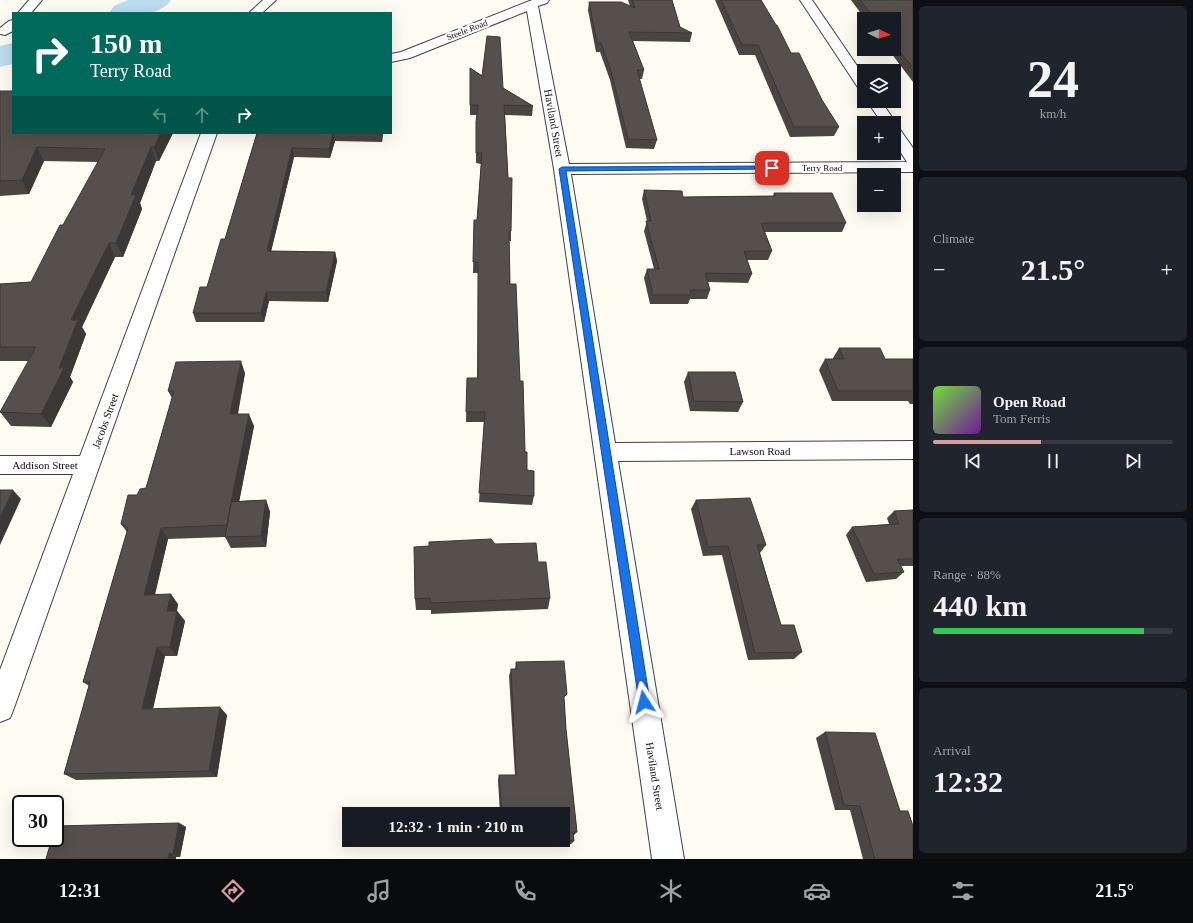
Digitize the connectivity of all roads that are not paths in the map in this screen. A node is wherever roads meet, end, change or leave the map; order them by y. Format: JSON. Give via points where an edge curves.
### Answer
{"nodes":[{"id":1,"x":36,"y":0,"type":"edge"},
{"id":2,"x":270,"y":0,"type":"edge"},
{"id":3,"x":806,"y":0,"type":"edge"},
{"id":4,"x":538,"y":2,"type":"edge"},
{"id":5,"x":25,"y":12,"type":"edge"},
{"id":6,"x":256,"y":12,"type":"edge"},
{"id":7,"x":392,"y":58,"type":"edge"},
{"id":8,"x":857,"y":76,"type":"edge"},
{"id":9,"x":209,"y":134,"type":"edge"},
{"id":10,"x":901,"y":141,"type":"edge"},
{"id":11,"x":913,"y":159,"type":"edge"},
{"id":12,"x":913,"y":167,"type":"edge"},
{"id":13,"x":562,"y":169,"type":"junction"},
{"id":14,"x":913,"y":450,"type":"edge"},
{"id":15,"x":606,"y":452,"type":"junction"},
{"id":16,"x":0,"y":465,"type":"edge"},
{"id":17,"x":89,"y":465,"type":"junction"},
{"id":18,"x":0,"y":708,"type":"edge"},
{"id":19,"x":668,"y":859,"type":"edge"}],
"edges":[{"from":1,"to":5,"type":"street"},
{"from":2,"to":6,"type":"street"},
{"from":3,"to":8,"type":"street"},
{"from":4,"to":7,"type":"street","name":"Steele Road","via":[[405,55]]},
{"from":4,"to":13,"type":"street","name":"Haviland Street"},
{"from":9,"to":17,"type":"street","name":"Jacobs Street"},
{"from":10,"to":11,"type":"street"},
{"from":12,"to":13,"type":"street","name":"Terry Road"},
{"from":13,"to":15,"type":"street","name":"Haviland Street"},
{"from":14,"to":15,"type":"street","name":"Lawson Road"},
{"from":15,"to":19,"type":"street","name":"Haviland Street"},
{"from":16,"to":17,"type":"street","name":"Addison Street"},
{"from":17,"to":18,"type":"street","name":"Jacobs Street"}]}
